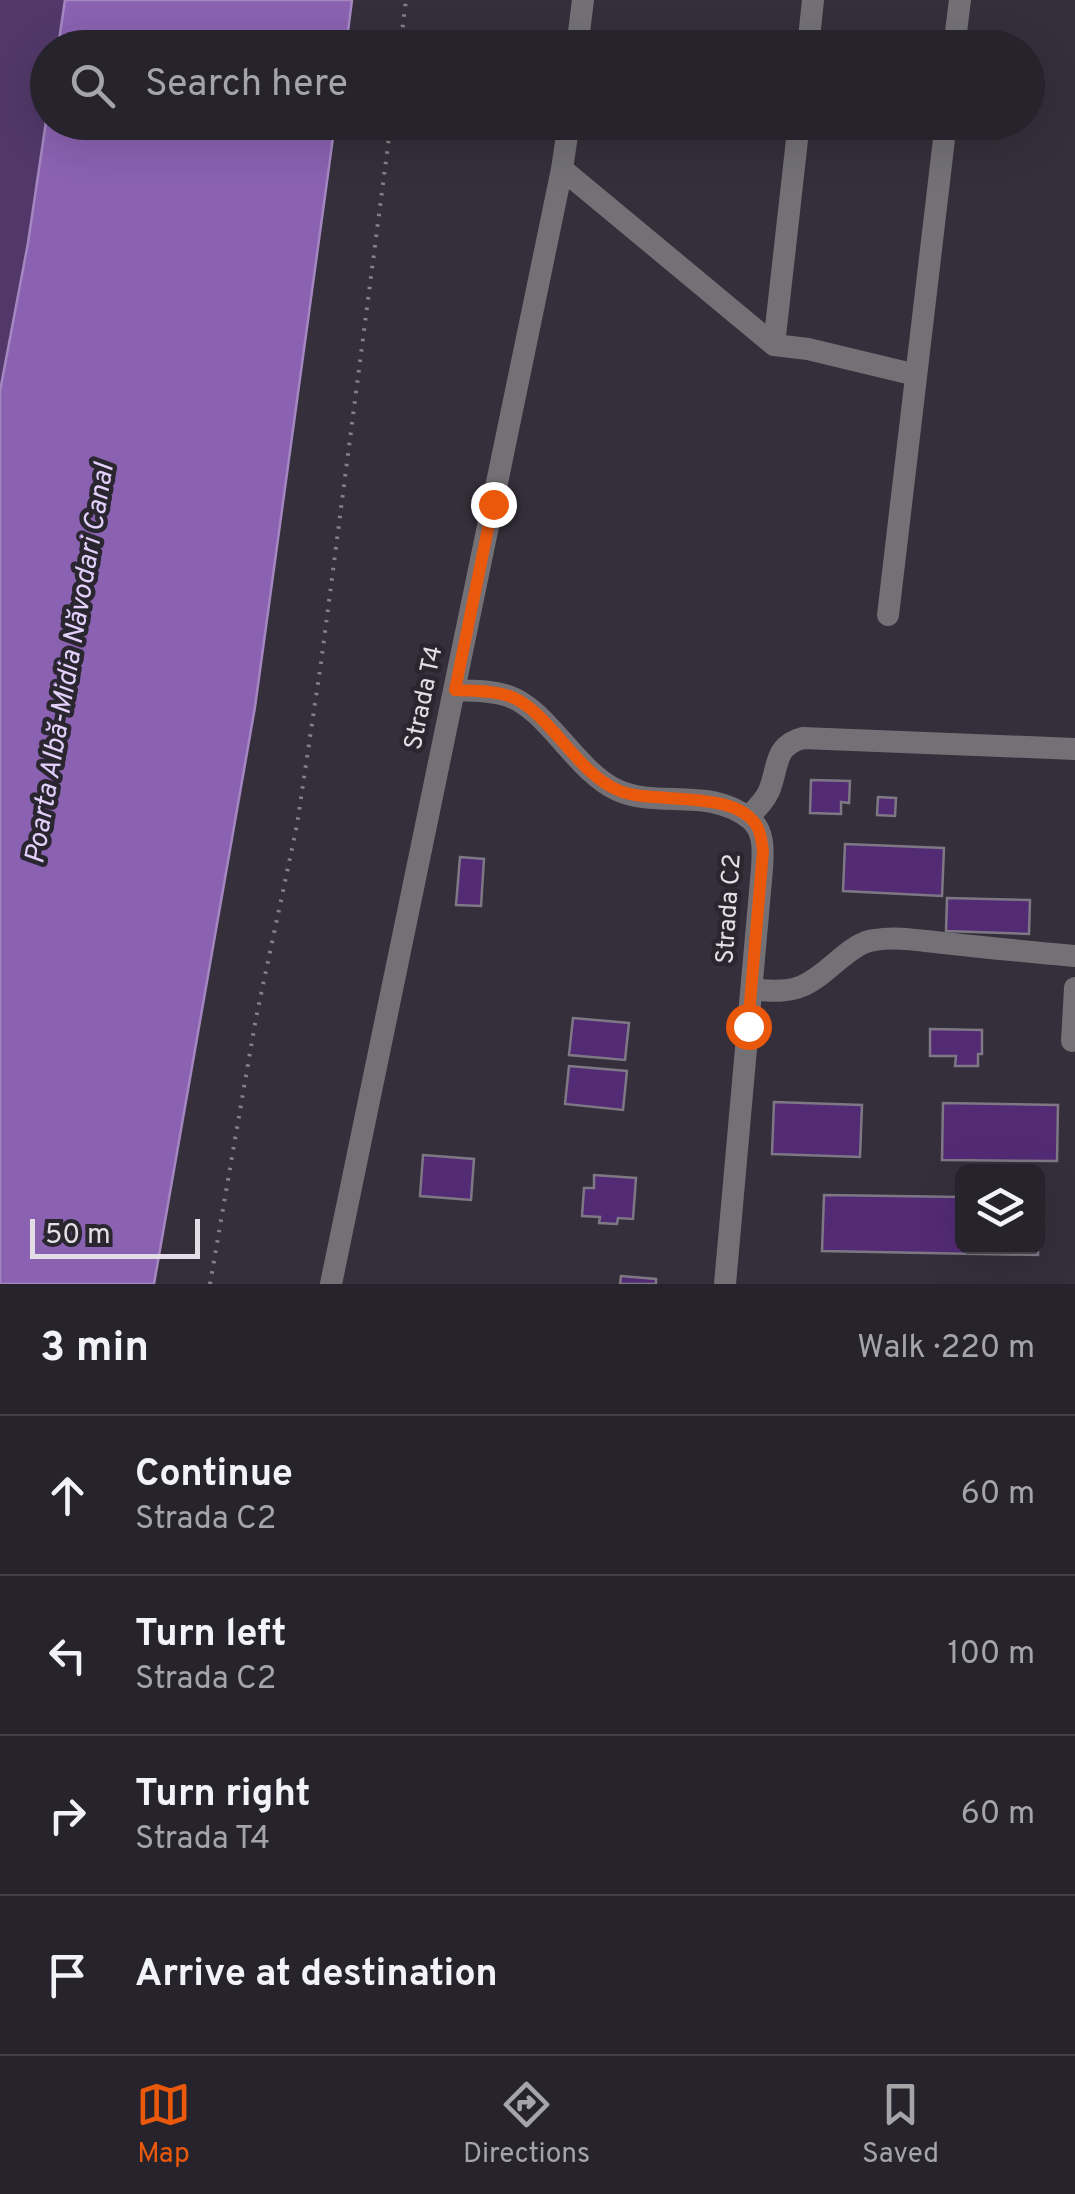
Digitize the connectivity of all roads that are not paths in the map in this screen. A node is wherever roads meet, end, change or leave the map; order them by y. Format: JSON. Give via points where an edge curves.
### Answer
{"nodes":[{"id":1,"x":583,"y":0,"type":"edge"},
{"id":2,"x":813,"y":0,"type":"edge"},
{"id":3,"x":960,"y":0,"type":"edge"},
{"id":4,"x":579,"y":30,"type":"edge"},
{"id":5,"x":810,"y":30,"type":"edge"},
{"id":6,"x":956,"y":30,"type":"edge"},
{"id":7,"x":566,"y":140,"type":"edge"},
{"id":8,"x":797,"y":140,"type":"edge"},
{"id":9,"x":944,"y":140,"type":"edge"},
{"id":10,"x":562,"y":169,"type":"junction"},
{"id":11,"x":774,"y":344,"type":"junction"},
{"id":12,"x":916,"y":374,"type":"junction"},
{"id":13,"x":888,"y":615,"type":"dead end"},
{"id":14,"x":455,"y":690,"type":"junction"},
{"id":15,"x":1075,"y":748,"type":"edge"},
{"id":16,"x":748,"y":818,"type":"junction"},
{"id":17,"x":1075,"y":956,"type":"edge"},
{"id":18,"x":1075,"y":988,"type":"edge"},
{"id":19,"x":752,"y":990,"type":"junction"},
{"id":20,"x":1072,"y":1042,"type":"dead end"},
{"id":21,"x":332,"y":1284,"type":"edge"},
{"id":22,"x":725,"y":1284,"type":"edge"}],
"edges":[{"from":1,"to":4,"type":"street"},
{"from":2,"to":5,"type":"street"},
{"from":3,"to":6,"type":"street"},
{"from":7,"to":10,"type":"street","name":"Strada T4"},
{"from":8,"to":11,"type":"street"},
{"from":9,"to":12,"type":"street"},
{"from":10,"to":11,"type":"street"},
{"from":10,"to":14,"type":"street","name":"Strada T4"},
{"from":11,"to":12,"type":"street"},
{"from":12,"to":13,"type":"street"},
{"from":14,"to":16,"type":"street","name":"Strada C2","via":[[493,692],[526,704],[612,788],[719,804]]},
{"from":14,"to":21,"type":"street","name":"Strada T4"},
{"from":15,"to":16,"type":"street","via":[[802,738],[779,755],[769,790]]},
{"from":16,"to":19,"type":"street","name":"Strada C2","via":[[757,825],[763,851]]},
{"from":17,"to":19,"type":"street","via":[[876,939],[803,987]]},
{"from":18,"to":20,"type":"street"},
{"from":19,"to":22,"type":"street","name":"Strada C2"}]}
